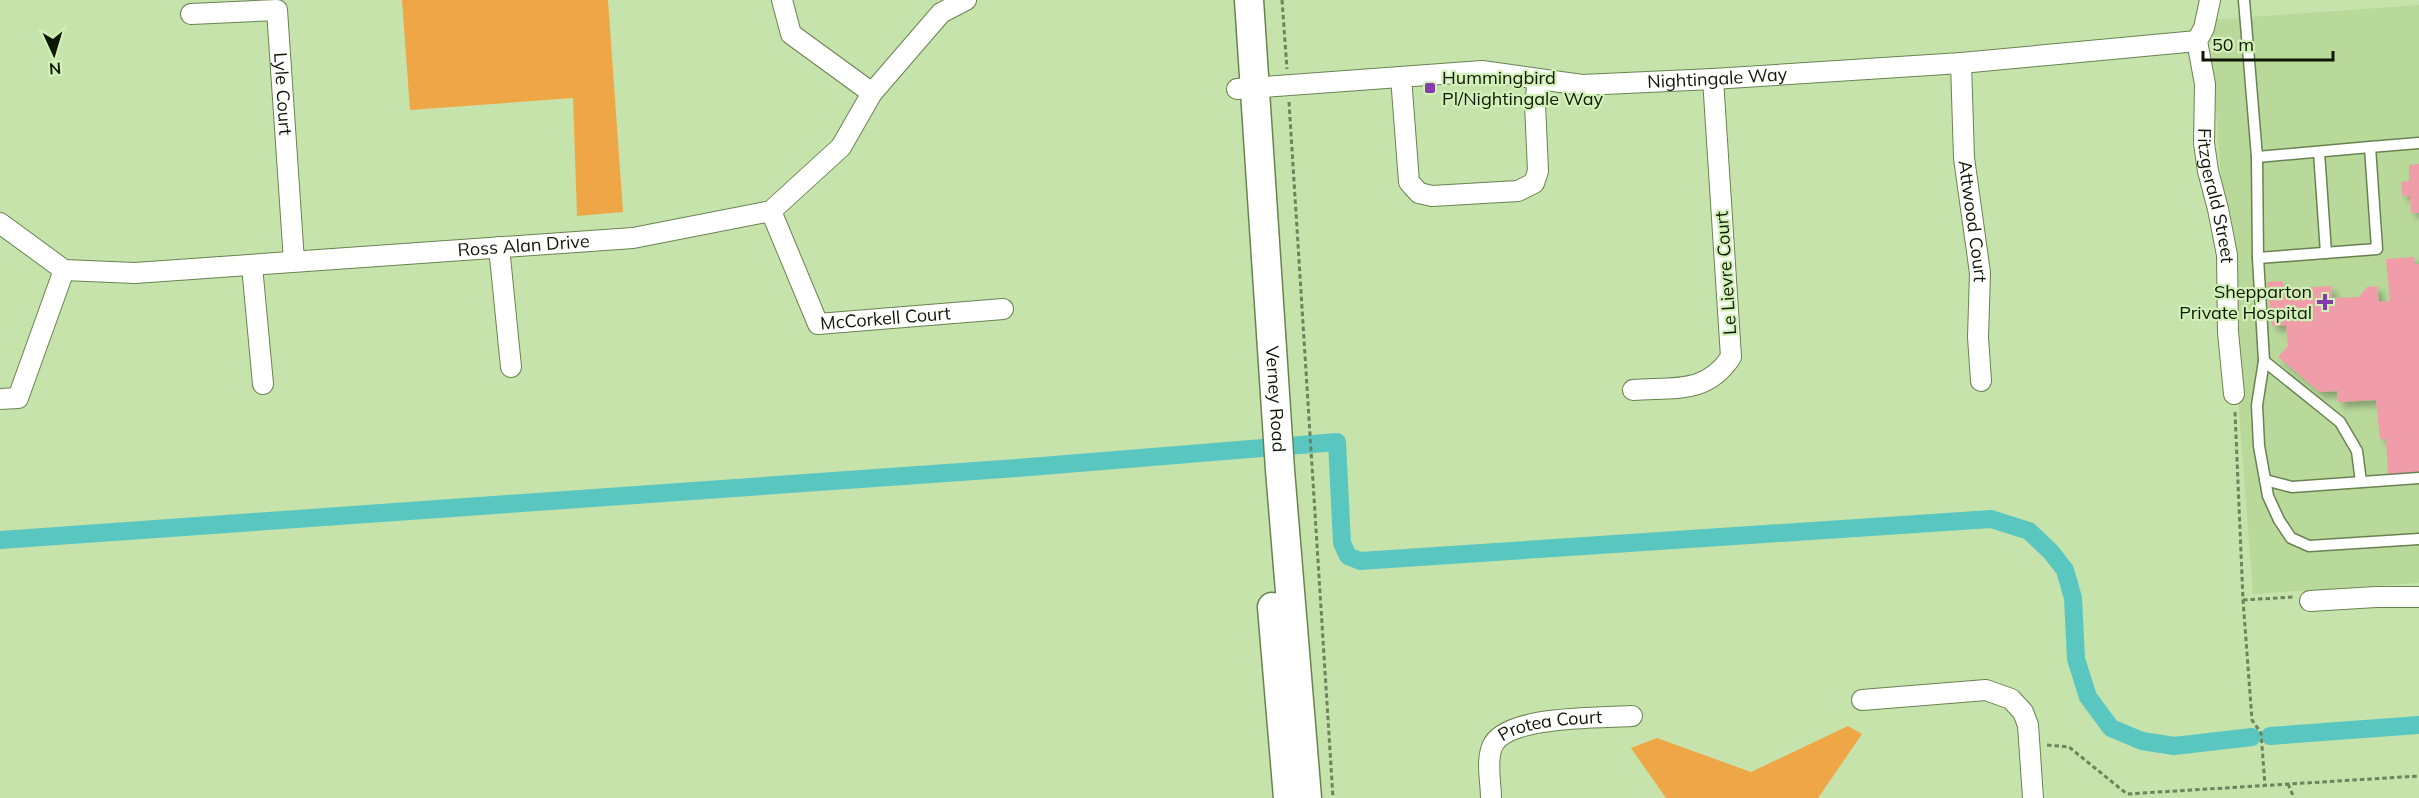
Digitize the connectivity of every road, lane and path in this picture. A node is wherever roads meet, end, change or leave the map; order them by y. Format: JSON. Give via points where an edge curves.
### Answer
{"nodes":[{"id":1,"x":782,"y":0,"type":"edge"},
{"id":2,"x":966,"y":0,"type":"edge"},
{"id":3,"x":1231,"y":0,"type":"edge"},
{"id":4,"x":1249,"y":0,"type":"edge"},
{"id":5,"x":1282,"y":0,"type":"edge"},
{"id":6,"x":2210,"y":0,"type":"edge"},
{"id":7,"x":2244,"y":0,"type":"edge"},
{"id":8,"x":191,"y":14,"type":"dead end"},
{"id":9,"x":2197,"y":41,"type":"junction"},
{"id":10,"x":1960,"y":63,"type":"junction"},
{"id":11,"x":1401,"y":77,"type":"junction"},
{"id":12,"x":1538,"y":79,"type":"junction"},
{"id":13,"x":1713,"y":79,"type":"junction"},
{"id":14,"x":1288,"y":86,"type":"junction"},
{"id":15,"x":1246,"y":88,"type":"junction"},
{"id":16,"x":872,"y":93,"type":"junction"},
{"id":17,"x":2419,"y":144,"type":"edge"},
{"id":18,"x":2370,"y":147,"type":"junction"},
{"id":19,"x":2319,"y":153,"type":"junction"},
{"id":20,"x":2257,"y":157,"type":"junction"},
{"id":21,"x":771,"y":211,"type":"junction"},
{"id":22,"x":0,"y":223,"type":"edge"},
{"id":23,"x":499,"y":247,"type":"junction"},
{"id":24,"x":2326,"y":253,"type":"junction"},
{"id":25,"x":2258,"y":258,"type":"junction"},
{"id":26,"x":294,"y":261,"type":"junction"},
{"id":27,"x":252,"y":266,"type":"junction"},
{"id":28,"x":64,"y":270,"type":"junction"},
{"id":29,"x":1003,"y":309,"type":"dead end"},
{"id":30,"x":2264,"y":361,"type":"junction"},
{"id":31,"x":511,"y":367,"type":"dead end"},
{"id":32,"x":1981,"y":381,"type":"dead end"},
{"id":33,"x":263,"y":384,"type":"dead end"},
{"id":34,"x":1633,"y":390,"type":"dead end"},
{"id":35,"x":2234,"y":394,"type":"joint"},
{"id":36,"x":0,"y":399,"type":"edge"},
{"id":37,"x":1271,"y":471,"type":"junction"},
{"id":38,"x":2419,"y":478,"type":"edge"},
{"id":39,"x":2265,"y":480,"type":"junction"},
{"id":40,"x":2361,"y":482,"type":"junction"},
{"id":41,"x":2419,"y":539,"type":"edge"},
{"id":42,"x":2419,"y":597,"type":"edge"},
{"id":43,"x":2243,"y":600,"type":"junction"},
{"id":44,"x":2310,"y":601,"type":"joint"},
{"id":45,"x":1862,"y":700,"type":"dead end"},
{"id":46,"x":1632,"y":716,"type":"dead end"},
{"id":47,"x":2030,"y":746,"type":"junction"},
{"id":48,"x":2419,"y":776,"type":"edge"},
{"id":49,"x":2288,"y":784,"type":"junction"},
{"id":50,"x":2265,"y":785,"type":"junction"},
{"id":51,"x":1287,"y":798,"type":"edge"},
{"id":52,"x":1307,"y":798,"type":"edge"},
{"id":53,"x":1333,"y":798,"type":"edge"},
{"id":54,"x":1491,"y":798,"type":"edge"},
{"id":55,"x":2033,"y":798,"type":"edge"},
{"id":56,"x":2294,"y":798,"type":"edge"}],
"edges":[{"from":1,"to":16,"type":"street","via":[[791,34]]},
{"from":2,"to":16,"type":"street","via":[[941,13]]},
{"from":3,"to":15,"type":"street","name":"Verney Road"},
{"from":4,"to":15,"type":"street","name":"Verney Road"},
{"from":5,"to":14,"type":"path"},
{"from":6,"to":9,"type":"street"},
{"from":7,"to":20,"type":"lane"},
{"from":8,"to":26,"type":"street","name":"Lyle Court","via":[[277,10]]},
{"from":9,"to":10,"type":"street","name":"Nightingale Way"},
{"from":9,"to":35,"type":"street","name":"Fitzgerald Street","via":[[2205,84],[2204,143],[2227,255]]},
{"from":10,"to":13,"type":"street","name":"Nightingale Way"},
{"from":10,"to":32,"type":"street","name":"Attwood Court","via":[[1964,158],[1980,273]]},
{"from":11,"to":12,"type":"street","name":"Nightingale Way","via":[[1482,71]]},
{"from":11,"to":12,"type":"street","via":[[1409,182],[1419,194],[1432,196],[1518,191],[1533,183],[1538,171]]},
{"from":11,"to":14,"type":"street","name":"Nightingale Way"},
{"from":12,"to":13,"type":"street","name":"Nightingale Way","via":[[1589,85]]},
{"from":13,"to":34,"type":"street","name":"Le Lievre Court","via":[[1731,357],[1722,371],[1706,383]]},
{"from":14,"to":15,"type":"street","name":"Nightingale Way"},
{"from":14,"to":53,"type":"path"},
{"from":15,"to":37,"type":"street","name":"Verney Road"},
{"from":16,"to":21,"type":"street","via":[[841,147]]},
{"from":17,"to":18,"type":"lane"},
{"from":18,"to":19,"type":"lane"},
{"from":18,"to":24,"type":"lane","via":[[2377,249]]},
{"from":19,"to":20,"type":"lane"},
{"from":19,"to":24,"type":"lane"},
{"from":20,"to":25,"type":"lane"},
{"from":21,"to":23,"type":"street","name":"Ross Alan Drive","via":[[633,238]]},
{"from":21,"to":29,"type":"street","name":"McCorkell Court","via":[[818,324]]},
{"from":22,"to":28,"type":"street"},
{"from":23,"to":26,"type":"street","name":"Ross Alan Drive"},
{"from":23,"to":31,"type":"street"},
{"from":24,"to":25,"type":"lane"},
{"from":25,"to":30,"type":"lane"},
{"from":26,"to":27,"type":"street","name":"Ross Alan Drive"},
{"from":27,"to":28,"type":"street","name":"Ross Alan Drive","via":[[135,273]]},
{"from":27,"to":33,"type":"street"},
{"from":28,"to":36,"type":"street","via":[[18,398]]},
{"from":30,"to":39,"type":"lane","via":[[2257,405]]},
{"from":30,"to":40,"type":"lane","via":[[2340,422],[2357,451]]},
{"from":35,"to":43,"type":"path"},
{"from":37,"to":51,"type":"street","name":"Verney Road"},
{"from":37,"to":52,"type":"street","name":"Verney Road"},
{"from":38,"to":40,"type":"lane"},
{"from":39,"to":40,"type":"lane","via":[[2292,487]]},
{"from":39,"to":41,"type":"lane","via":[[2279,520],[2292,538],[2309,546]]},
{"from":42,"to":44,"type":"street"},
{"from":43,"to":44,"type":"path","via":[[2296,597]]},
{"from":43,"to":50,"type":"path","via":[[2252,720],[2261,733]]},
{"from":45,"to":47,"type":"street","via":[[1993,691],[2011,699],[2022,712]]},
{"from":46,"to":54,"type":"street","name":"Protea Court","via":[[1528,723],[1508,731],[1492,746]]},
{"from":47,"to":50,"type":"path","via":[[2069,747],[2127,794]]},
{"from":47,"to":55,"type":"street"},
{"from":48,"to":49,"type":"path"},
{"from":49,"to":50,"type":"path"},
{"from":49,"to":56,"type":"path"}]}
